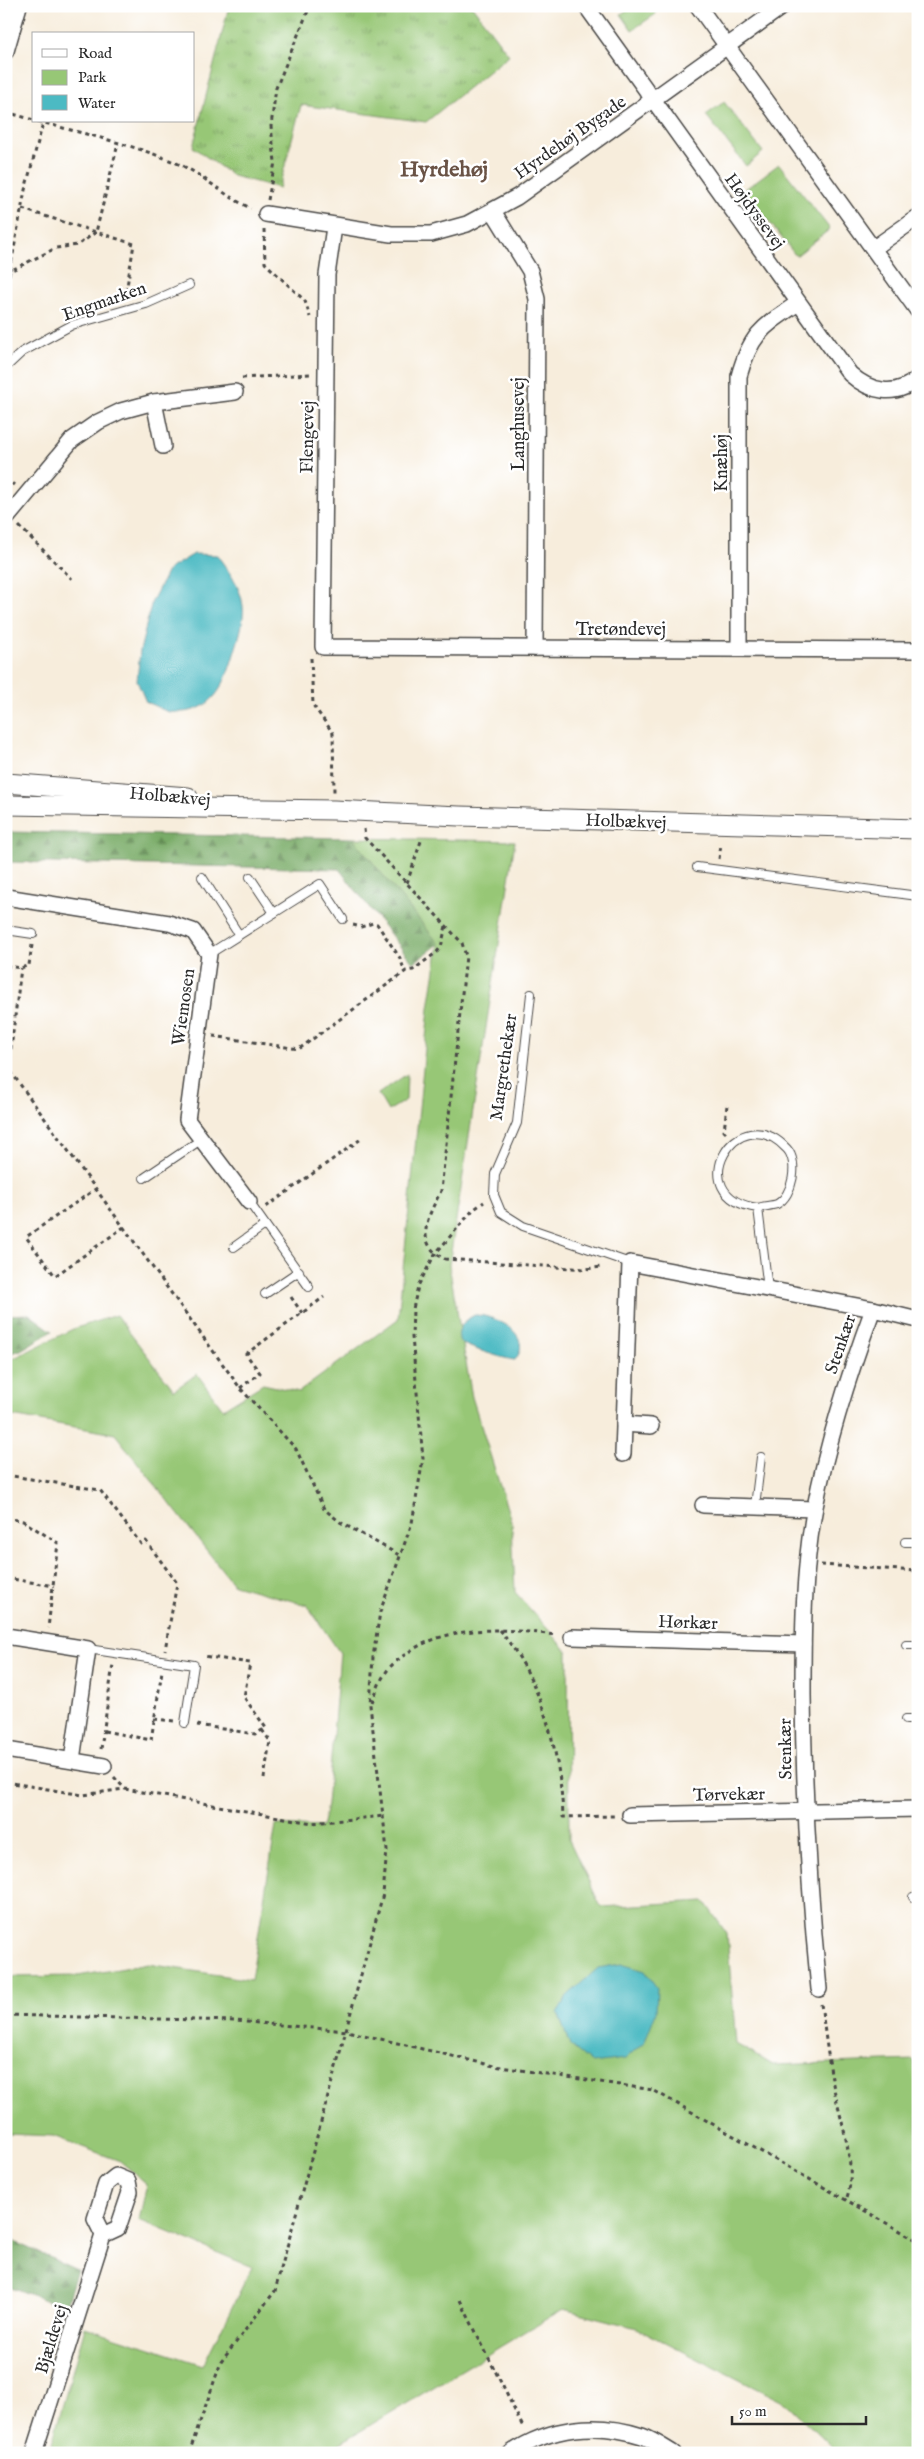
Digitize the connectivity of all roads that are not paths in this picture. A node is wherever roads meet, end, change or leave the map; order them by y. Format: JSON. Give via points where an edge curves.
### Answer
{"nodes":[{"id":1,"x":19,"y":6,"type":"edge"},
{"id":2,"x":586,"y":6,"type":"edge"},
{"id":3,"x":698,"y":6,"type":"edge"},
{"id":4,"x":783,"y":6,"type":"edge"},
{"id":5,"x":726,"y":47,"type":"junction"},
{"id":6,"x":6,"y":51,"type":"edge"},
{"id":7,"x":653,"y":100,"type":"junction"},
{"id":8,"x":493,"y":211,"type":"junction"},
{"id":9,"x":266,"y":214,"type":"road end"},
{"id":10,"x":918,"y":217,"type":"edge"},
{"id":11,"x":334,"y":227,"type":"junction"},
{"id":12,"x":874,"y":248,"type":"junction"},
{"id":13,"x":189,"y":285,"type":"dead end"},
{"id":14,"x":798,"y":303,"type":"junction"},
{"id":15,"x":918,"y":311,"type":"edge"},
{"id":16,"x":6,"y":367,"type":"edge"},
{"id":17,"x":916,"y":384,"type":"edge"},
{"id":18,"x":235,"y":392,"type":"road end"},
{"id":19,"x":154,"y":402,"type":"junction"},
{"id":20,"x":163,"y":446,"type":"dead end"},
{"id":21,"x":7,"y":517,"type":"edge"},
{"id":22,"x":323,"y":647,"type":"joint"},
{"id":23,"x":535,"y":648,"type":"junction"},
{"id":24,"x":739,"y":649,"type":"junction"},
{"id":25,"x":918,"y":650,"type":"edge"},
{"id":26,"x":6,"y":783,"type":"edge"},
{"id":27,"x":6,"y":805,"type":"edge"},
{"id":28,"x":334,"y":810,"type":"junction"},
{"id":29,"x":918,"y":829,"type":"edge"},
{"id":30,"x":697,"y":867,"type":"dead end"},
{"id":31,"x":202,"y":877,"type":"dead end"},
{"id":32,"x":250,"y":877,"type":"dead end"},
{"id":33,"x":918,"y":896,"type":"edge"},
{"id":34,"x":6,"y":897,"type":"edge"},
{"id":35,"x":274,"y":913,"type":"junction"},
{"id":36,"x":342,"y":917,"type":"road end"},
{"id":37,"x":6,"y":930,"type":"edge"},
{"id":38,"x":33,"y":934,"type":"dead end"},
{"id":39,"x":239,"y":935,"type":"junction"},
{"id":40,"x":209,"y":954,"type":"junction"},
{"id":41,"x":532,"y":994,"type":"dead end"},
{"id":42,"x":202,"y":1139,"type":"junction"},
{"id":43,"x":144,"y":1178,"type":"dead end"},
{"id":44,"x":253,"y":1208,"type":"joint"},
{"id":45,"x":758,"y":1208,"type":"junction"},
{"id":46,"x":265,"y":1225,"type":"junction"},
{"id":47,"x":234,"y":1248,"type":"dead end"},
{"id":48,"x":630,"y":1263,"type":"junction"},
{"id":49,"x":299,"y":1271,"type":"junction"},
{"id":50,"x":309,"y":1287,"type":"dead end"},
{"id":51,"x":768,"y":1289,"type":"junction"},
{"id":52,"x":265,"y":1294,"type":"dead end"},
{"id":53,"x":873,"y":1309,"type":"junction"},
{"id":54,"x":918,"y":1320,"type":"edge"},
{"id":55,"x":624,"y":1424,"type":"junction"},
{"id":56,"x":651,"y":1426,"type":"dead end"},
{"id":57,"x":623,"y":1454,"type":"dead end"},
{"id":58,"x":761,"y":1457,"type":"dead end"},
{"id":59,"x":703,"y":1505,"type":"dead end"},
{"id":60,"x":755,"y":1506,"type":"junction"},
{"id":61,"x":814,"y":1509,"type":"junction"},
{"id":62,"x":905,"y":1542,"type":"dead end"},
{"id":63,"x":918,"y":1542,"type":"edge"},
{"id":64,"x":6,"y":1636,"type":"edge"},
{"id":65,"x":572,"y":1638,"type":"road end"},
{"id":66,"x":803,"y":1644,"type":"junction"},
{"id":67,"x":906,"y":1645,"type":"dead end"},
{"id":68,"x":918,"y":1645,"type":"edge"},
{"id":69,"x":88,"y":1649,"type":"junction"},
{"id":70,"x":906,"y":1719,"type":"dead end"},
{"id":71,"x":918,"y":1719,"type":"edge"},
{"id":72,"x":185,"y":1723,"type":"road end"},
{"id":73,"x":6,"y":1750,"type":"edge"},
{"id":74,"x":72,"y":1760,"type":"junction"},
{"id":75,"x":102,"y":1765,"type":"road end"},
{"id":76,"x":918,"y":1809,"type":"edge"},
{"id":77,"x":805,"y":1811,"type":"junction"},
{"id":78,"x":630,"y":1815,"type":"road end"},
{"id":79,"x":819,"y":1989,"type":"road end"},
{"id":80,"x":103,"y":2235,"type":"dead end"},
{"id":81,"x":34,"y":2453,"type":"edge"},
{"id":82,"x":510,"y":2453,"type":"edge"},
{"id":83,"x":673,"y":2453,"type":"edge"}],
"edges":[{"from":1,"to":6,"type":"street"},
{"from":2,"to":7,"type":"street","name":"Højdyssevej"},
{"from":3,"to":5,"type":"street"},
{"from":4,"to":5,"type":"street","name":"Hyrdehøj Bygade"},
{"from":5,"to":7,"type":"street","name":"Hyrdehøj Bygade"},
{"from":5,"to":12,"type":"street"},
{"from":7,"to":8,"type":"street","name":"Hyrdehøj Bygade"},
{"from":7,"to":14,"type":"street","name":"Højdyssevej"},
{"from":8,"to":11,"type":"street","name":"Hyrdehøj Bygade","via":[[468,224],[431,234],[390,234]]},
{"from":8,"to":23,"type":"street","name":"Langhusevej","via":[[530,271],[537,299]]},
{"from":9,"to":11,"type":"street","name":"Hyrdehøj Bygade"},
{"from":10,"to":12,"type":"street"},
{"from":11,"to":22,"type":"street","name":"Flengevej","via":[[327,275]]},
{"from":12,"to":15,"type":"street"},
{"from":13,"to":16,"type":"lane","name":"Engmarken","via":[[146,304],[72,325],[22,352]]},
{"from":14,"to":17,"type":"street","name":"Højdyssevej","via":[[850,374],[863,386],[887,391]]},
{"from":14,"to":24,"type":"street","name":"Knæhøj","via":[[762,328],[746,350],[740,376]]},
{"from":18,"to":19,"type":"street"},
{"from":19,"to":20,"type":"street"},
{"from":19,"to":21,"type":"street","via":[[121,411],[72,440]]},
{"from":22,"to":23,"type":"street","name":"Tretøndevej"},
{"from":23,"to":24,"type":"street","name":"Tretøndevej"},
{"from":24,"to":25,"type":"street","name":"Tretøndevej"},
{"from":26,"to":28,"type":"street","name":"Holbækvej"},
{"from":27,"to":28,"type":"street","name":"Holbækvej"},
{"from":28,"to":29,"type":"street","name":"Holbækvej","via":[[489,818]]},
{"from":30,"to":33,"type":"lane"},
{"from":31,"to":39,"type":"lane"},
{"from":32,"to":35,"type":"lane"},
{"from":34,"to":40,"type":"street","name":"Wiemosen","via":[[169,923],[193,931]]},
{"from":35,"to":36,"type":"lane","via":[[320,884]]},
{"from":35,"to":39,"type":"lane"},
{"from":37,"to":38,"type":"lane"},
{"from":39,"to":40,"type":"lane"},
{"from":40,"to":42,"type":"street","name":"Wiemosen","via":[[187,1120]]},
{"from":41,"to":48,"type":"lane","name":"Margrethekær","via":[[517,1123],[495,1174],[494,1195],[501,1212],[524,1226]]},
{"from":42,"to":43,"type":"lane"},
{"from":42,"to":44,"type":"street","name":"Wiemosen"},
{"from":44,"to":46,"type":"lane"},
{"from":45,"to":45,"type":"lane","via":[[778,1204],[789,1191],[794,1168],[789,1152],[776,1138],[758,1134],[738,1137],[725,1150],[719,1166],[721,1186],[744,1206]]},
{"from":45,"to":51,"type":"lane"},
{"from":46,"to":47,"type":"lane"},
{"from":46,"to":49,"type":"lane"},
{"from":48,"to":51,"type":"street"},
{"from":48,"to":55,"type":"street"},
{"from":49,"to":50,"type":"lane"},
{"from":49,"to":52,"type":"lane"},
{"from":51,"to":53,"type":"street"},
{"from":53,"to":54,"type":"street"},
{"from":53,"to":61,"type":"street","name":"Stenkær","via":[[830,1433]]},
{"from":55,"to":56,"type":"street"},
{"from":55,"to":57,"type":"street"},
{"from":58,"to":60,"type":"lane"},
{"from":59,"to":60,"type":"street"},
{"from":60,"to":61,"type":"street"},
{"from":61,"to":66,"type":"street","name":"Stenkær","via":[[807,1564]]},
{"from":62,"to":63,"type":"lane"},
{"from":64,"to":69,"type":"street"},
{"from":65,"to":66,"type":"street","name":"Hørkær"},
{"from":66,"to":77,"type":"street","name":"Stenkær"},
{"from":67,"to":68,"type":"lane"},
{"from":69,"to":72,"type":"lane","via":[[194,1665]]},
{"from":69,"to":74,"type":"street"},
{"from":70,"to":71,"type":"lane"},
{"from":73,"to":74,"type":"street"},
{"from":74,"to":75,"type":"street"},
{"from":76,"to":77,"type":"street","name":"Tørvekær"},
{"from":77,"to":78,"type":"street","name":"Tørvekær"},
{"from":77,"to":79,"type":"street","name":"Stenkær"},
{"from":80,"to":81,"type":"street","name":"Bjældevej"},
{"from":82,"to":83,"type":"street","via":[[530,2441],[560,2430],[602,2426],[643,2436]]}]}
